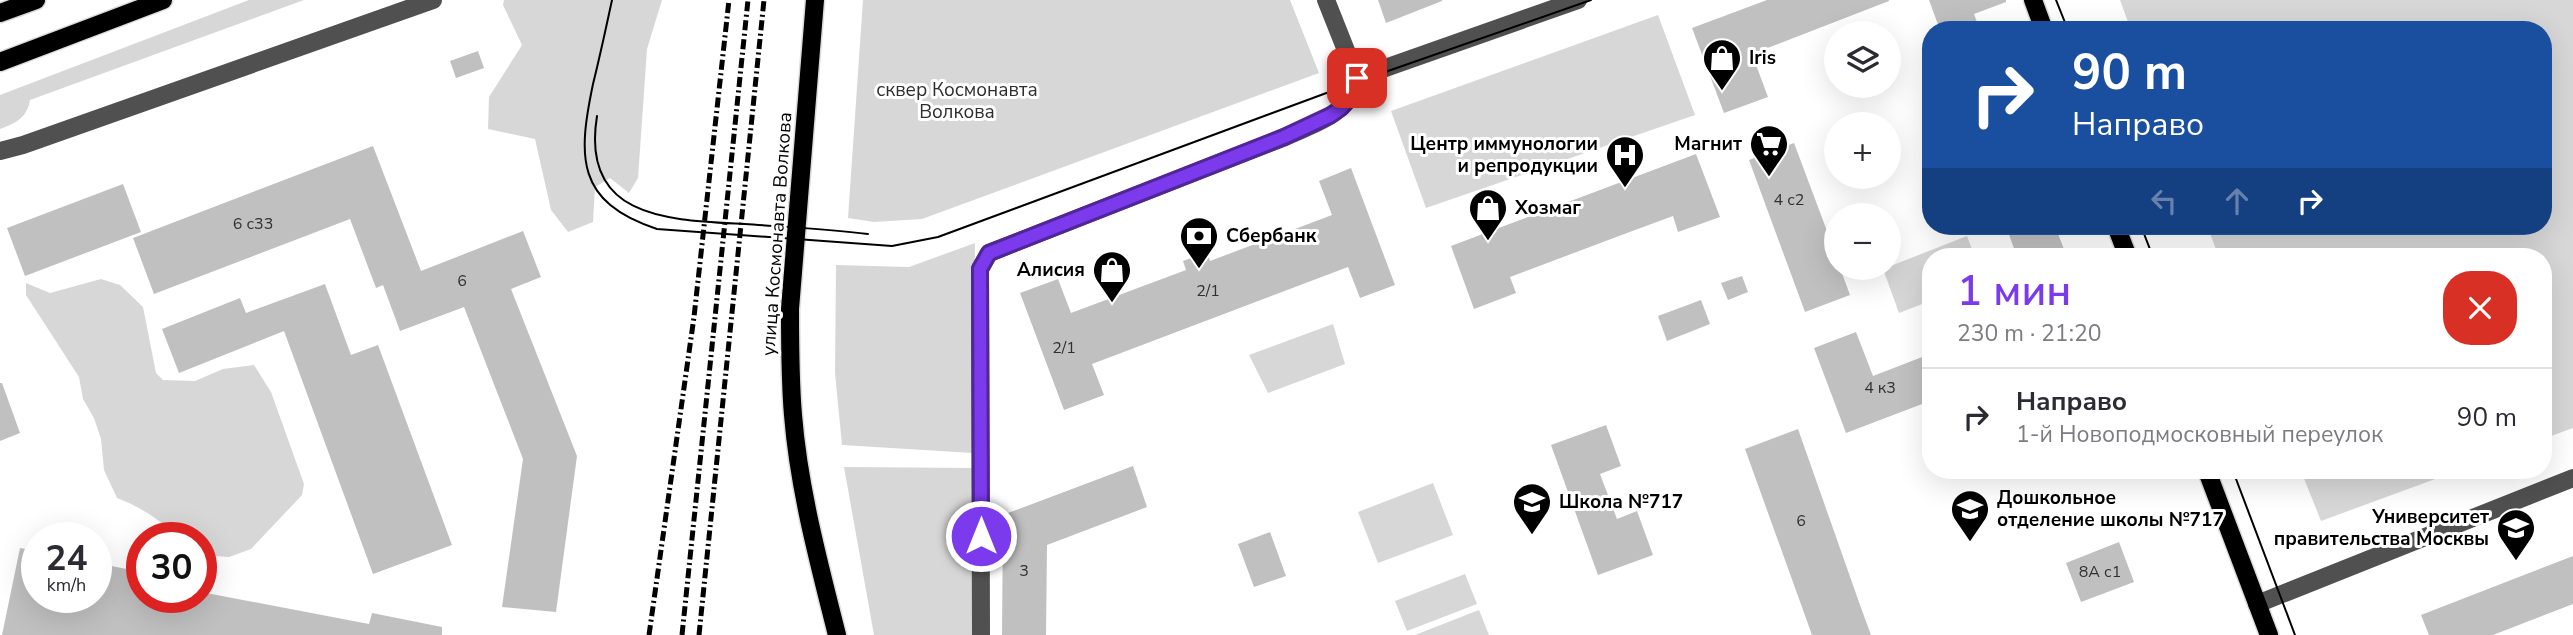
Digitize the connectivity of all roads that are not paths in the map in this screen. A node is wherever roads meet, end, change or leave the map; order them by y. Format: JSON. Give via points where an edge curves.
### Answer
{"nodes":[{"id":1,"x":36,"y":0,"type":"edge"},
{"id":2,"x":163,"y":0,"type":"edge"},
{"id":3,"x":433,"y":0,"type":"edge"},
{"id":4,"x":815,"y":0,"type":"edge"},
{"id":5,"x":1326,"y":0,"type":"edge"},
{"id":6,"x":1577,"y":0,"type":"edge"},
{"id":7,"x":2033,"y":0,"type":"edge"},
{"id":8,"x":0,"y":13,"type":"edge"},
{"id":9,"x":2041,"y":21,"type":"edge"},
{"id":10,"x":0,"y":62,"type":"edge"},
{"id":11,"x":1357,"y":78,"type":"junction"},
{"id":12,"x":3,"y":150,"type":"edge"},
{"id":13,"x":2573,"y":478,"type":"edge"},
{"id":14,"x":2210,"y":479,"type":"edge"},
{"id":15,"x":2257,"y":604,"type":"junction"},
{"id":16,"x":837,"y":635,"type":"edge"},
{"id":17,"x":981,"y":635,"type":"edge"},
{"id":18,"x":2269,"y":635,"type":"edge"}],
"edges":[{"from":1,"to":8,"type":"main road"},
{"from":2,"to":10,"type":"main road"},
{"from":3,"to":12,"type":"street"},
{"from":4,"to":16,"type":"main road","name":"улица Космонавта Волкова","via":[[790,356],[801,476]]},
{"from":5,"to":11,"type":"street"},
{"from":6,"to":11,"type":"street"},
{"from":7,"to":9,"type":"main road"},
{"from":11,"to":17,"type":"street","via":[[1354,94],[1331,115],[989,253],[980,269]]},
{"from":13,"to":15,"type":"street"},
{"from":14,"to":15,"type":"main road"},
{"from":15,"to":18,"type":"main road"}]}
